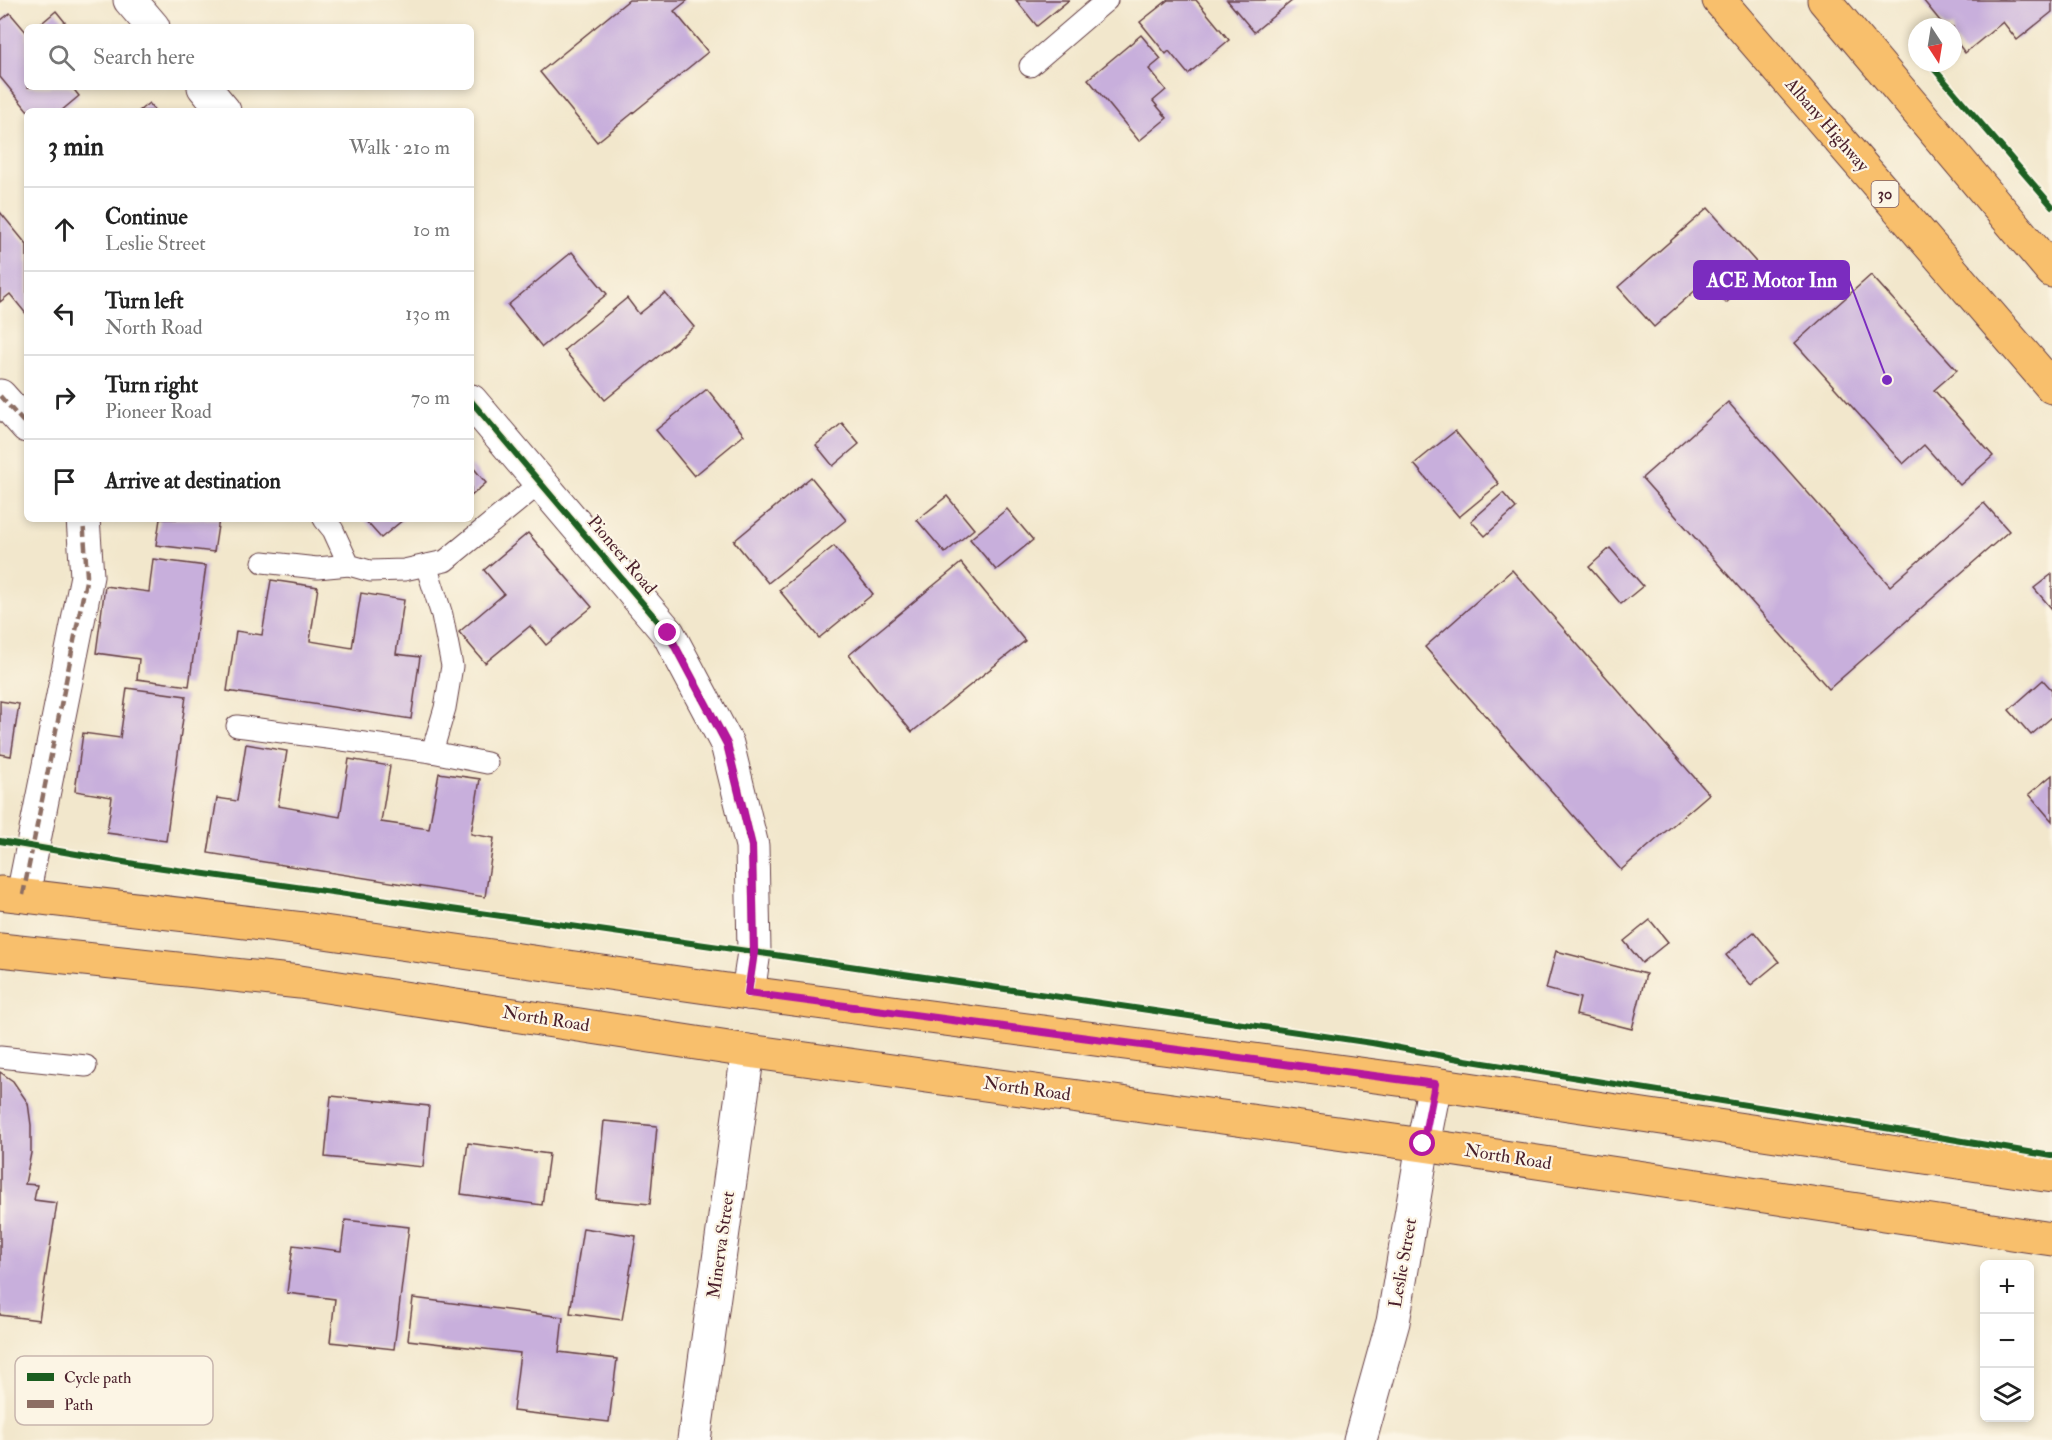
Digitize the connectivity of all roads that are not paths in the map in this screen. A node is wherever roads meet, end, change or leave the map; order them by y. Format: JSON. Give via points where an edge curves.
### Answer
{"nodes":[{"id":1,"x":130,"y":0,"type":"edge"},
{"id":2,"x":1107,"y":0,"type":"edge"},
{"id":3,"x":1719,"y":0,"type":"edge"},
{"id":4,"x":1824,"y":0,"type":"edge"},
{"id":5,"x":150,"y":24,"type":"edge"},
{"id":6,"x":1030,"y":66,"type":"dead end"},
{"id":7,"x":206,"y":90,"type":"edge"},
{"id":8,"x":222,"y":108,"type":"edge"},
{"id":9,"x":2052,"y":271,"type":"edge"},
{"id":10,"x":2052,"y":387,"type":"edge"},
{"id":11,"x":0,"y":396,"type":"edge"},
{"id":12,"x":474,"y":405,"type":"edge"},
{"id":13,"x":24,"y":423,"type":"edge"},
{"id":14,"x":540,"y":483,"type":"junction"},
{"id":15,"x":82,"y":522,"type":"edge"},
{"id":16,"x":326,"y":522,"type":"edge"},
{"id":17,"x":263,"y":562,"type":"dead end"},
{"id":18,"x":349,"y":565,"type":"junction"},
{"id":19,"x":426,"y":565,"type":"junction"},
{"id":20,"x":237,"y":726,"type":"dead end"},
{"id":21,"x":432,"y":752,"type":"junction"},
{"id":22,"x":488,"y":763,"type":"dead end"},
{"id":23,"x":11,"y":894,"type":"edge"},
{"id":24,"x":303,"y":929,"type":"junction"},
{"id":25,"x":0,"y":950,"type":"edge"},
{"id":26,"x":300,"y":982,"type":"junction"},
{"id":27,"x":748,"y":993,"type":"junction"},
{"id":28,"x":748,"y":1051,"type":"junction"},
{"id":29,"x":0,"y":1057,"type":"edge"},
{"id":30,"x":86,"y":1066,"type":"dead end"},
{"id":31,"x":1435,"y":1084,"type":"junction"},
{"id":32,"x":1423,"y":1144,"type":"junction"},
{"id":33,"x":2052,"y":1176,"type":"edge"},
{"id":34,"x":2052,"y":1239,"type":"edge"},
{"id":35,"x":694,"y":1440,"type":"edge"},
{"id":36,"x":1360,"y":1440,"type":"edge"}],
"edges":[{"from":1,"to":5,"type":"street"},
{"from":2,"to":6,"type":"lane"},
{"from":3,"to":10,"type":"main road","name":"Albany Highway","number":"30"},
{"from":4,"to":9,"type":"main road"},
{"from":7,"to":8,"type":"street"},
{"from":11,"to":13,"type":"street"},
{"from":12,"to":14,"type":"street","name":"Pioneer Road"},
{"from":14,"to":19,"type":"lane","via":[[444,561]]},
{"from":14,"to":27,"type":"street","name":"Pioneer Road","via":[[668,633],[727,744],[752,846],[754,952]]},
{"from":15,"to":23,"type":"street","via":[[87,576]]},
{"from":16,"to":18,"type":"lane"},
{"from":17,"to":18,"type":"lane","via":[[317,568]]},
{"from":18,"to":19,"type":"lane","via":[[370,571]]},
{"from":19,"to":21,"type":"lane","via":[[442,615],[452,666],[446,708]]},
{"from":20,"to":21,"type":"lane"},
{"from":21,"to":22,"type":"lane"},
{"from":23,"to":24,"type":"main road"},
{"from":24,"to":26,"type":"main road"},
{"from":24,"to":27,"type":"main road"},
{"from":25,"to":26,"type":"main road","name":"North Road"},
{"from":26,"to":28,"type":"main road","name":"North Road"},
{"from":27,"to":31,"type":"main road"},
{"from":28,"to":32,"type":"main road","name":"North Road"},
{"from":28,"to":35,"type":"street","name":"Minerva Street"},
{"from":29,"to":30,"type":"lane"},
{"from":31,"to":32,"type":"street","name":"Leslie Street"},
{"from":31,"to":33,"type":"main road"},
{"from":32,"to":34,"type":"main road","name":"North Road"},
{"from":32,"to":36,"type":"street","name":"Leslie Street","via":[[1393,1322]]}]}
